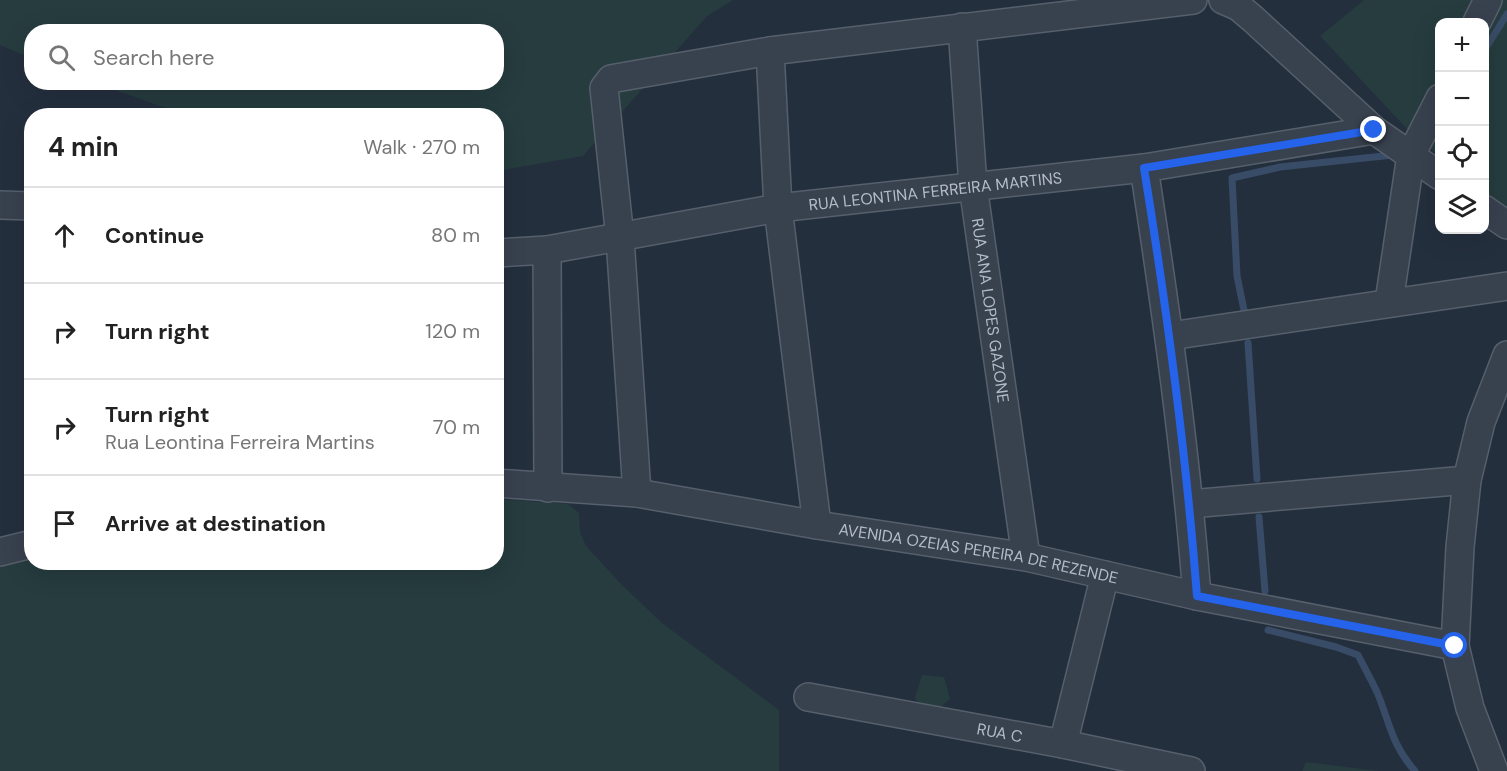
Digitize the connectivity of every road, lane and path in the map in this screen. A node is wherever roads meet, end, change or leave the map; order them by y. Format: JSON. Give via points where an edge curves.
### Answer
{"nodes":[{"id":1,"x":1193,"y":0,"type":"edge"},
{"id":2,"x":1223,"y":0,"type":"edge"},
{"id":3,"x":1488,"y":0,"type":"edge"},
{"id":4,"x":1479,"y":18,"type":"edge"},
{"id":5,"x":962,"y":27,"type":"junction"},
{"id":6,"x":770,"y":51,"type":"junction"},
{"id":7,"x":1435,"y":108,"type":"edge"},
{"id":8,"x":1374,"y":130,"type":"junction"},
{"id":9,"x":1411,"y":155,"type":"junction"},
{"id":10,"x":1144,"y":168,"type":"junction"},
{"id":11,"x":1435,"y":172,"type":"edge"},
{"id":12,"x":973,"y":186,"type":"junction"},
{"id":13,"x":0,"y":205,"type":"edge"},
{"id":14,"x":24,"y":206,"type":"edge"},
{"id":15,"x":778,"y":208,"type":"junction"},
{"id":16,"x":1489,"y":212,"type":"edge"},
{"id":17,"x":1507,"y":225,"type":"edge"},
{"id":18,"x":620,"y":238,"type":"junction"},
{"id":19,"x":547,"y":250,"type":"junction"},
{"id":20,"x":504,"y":253,"type":"edge"},
{"id":21,"x":1507,"y":286,"type":"edge"},
{"id":22,"x":1389,"y":302,"type":"junction"},
{"id":23,"x":1170,"y":336,"type":"junction"},
{"id":24,"x":1507,"y":355,"type":"edge"},
{"id":25,"x":1467,"y":480,"type":"junction"},
{"id":26,"x":504,"y":484,"type":"edge"},
{"id":27,"x":548,"y":488,"type":"junction"},
{"id":28,"x":637,"y":493,"type":"junction"},
{"id":29,"x":1190,"y":504,"type":"junction"},
{"id":30,"x":817,"y":525,"type":"junction"},
{"id":31,"x":24,"y":546,"type":"edge"},
{"id":32,"x":0,"y":552,"type":"edge"},
{"id":33,"x":1026,"y":557,"type":"junction"},
{"id":34,"x":1105,"y":575,"type":"junction"},
{"id":35,"x":1197,"y":596,"type":"junction"},
{"id":36,"x":1455,"y":646,"type":"junction"},
{"id":37,"x":808,"y":697,"type":"dead end"},
{"id":38,"x":1062,"y":744,"type":"junction"},
{"id":39,"x":1191,"y":771,"type":"edge"},
{"id":40,"x":1494,"y":771,"type":"edge"}],
"edges":[{"from":1,"to":5,"type":"street"},
{"from":2,"to":8,"type":"street","via":[[1253,19]]},
{"from":3,"to":4,"type":"street"},
{"from":5,"to":6,"type":"street"},
{"from":5,"to":12,"type":"street","name":"RUA ANA LOPES GAZONE"},
{"from":6,"to":15,"type":"street"},
{"from":6,"to":18,"type":"street","via":[[607,82],[604,88]]},
{"from":7,"to":9,"type":"street"},
{"from":8,"to":9,"type":"street"},
{"from":8,"to":10,"type":"street","name":"RUA LEONTINA FERREIRA MARTINS"},
{"from":9,"to":11,"type":"street"},
{"from":9,"to":22,"type":"street"},
{"from":10,"to":12,"type":"street","name":"RUA LEONTINA FERREIRA MARTINS"},
{"from":10,"to":23,"type":"street"},
{"from":12,"to":15,"type":"street","name":"RUA LEONTINA FERREIRA MARTINS"},
{"from":12,"to":33,"type":"street","name":"RUA ANA LOPES GAZONE"},
{"from":13,"to":14,"type":"street"},
{"from":15,"to":18,"type":"street","name":"RUA LEONTINA FERREIRA MARTINS"},
{"from":15,"to":30,"type":"street"},
{"from":16,"to":17,"type":"street"},
{"from":18,"to":19,"type":"street","name":"RUA LEONTINA FERREIRA MARTINS"},
{"from":18,"to":28,"type":"street"},
{"from":19,"to":20,"type":"street","name":"RUA LEONTINA FERREIRA MARTINS"},
{"from":19,"to":27,"type":"street"},
{"from":21,"to":22,"type":"street"},
{"from":22,"to":23,"type":"street"},
{"from":23,"to":29,"type":"street"},
{"from":24,"to":25,"type":"street","via":[[1481,422]]},
{"from":25,"to":29,"type":"street"},
{"from":25,"to":36,"type":"street"},
{"from":26,"to":27,"type":"street","name":"AVENIDA OZEIAS PEREIRA DE REZENDE"},
{"from":27,"to":28,"type":"street","name":"AVENIDA OZEIAS PEREIRA DE REZENDE"},
{"from":28,"to":30,"type":"street","name":"AVENIDA OZEIAS PEREIRA DE REZENDE"},
{"from":29,"to":35,"type":"street"},
{"from":30,"to":33,"type":"street","name":"AVENIDA OZEIAS PEREIRA DE REZENDE"},
{"from":31,"to":32,"type":"street"},
{"from":33,"to":34,"type":"street","name":"AVENIDA OZEIAS PEREIRA DE REZENDE"},
{"from":34,"to":35,"type":"street","name":"AVENIDA OZEIAS PEREIRA DE REZENDE"},
{"from":34,"to":38,"type":"street"},
{"from":35,"to":36,"type":"street","name":"AVENIDA OZEIAS PEREIRA DE REZENDE"},
{"from":36,"to":40,"type":"street","via":[[1470,708]]},
{"from":37,"to":38,"type":"street","name":"RUA C"},
{"from":38,"to":39,"type":"street","name":"RUA C"}]}
